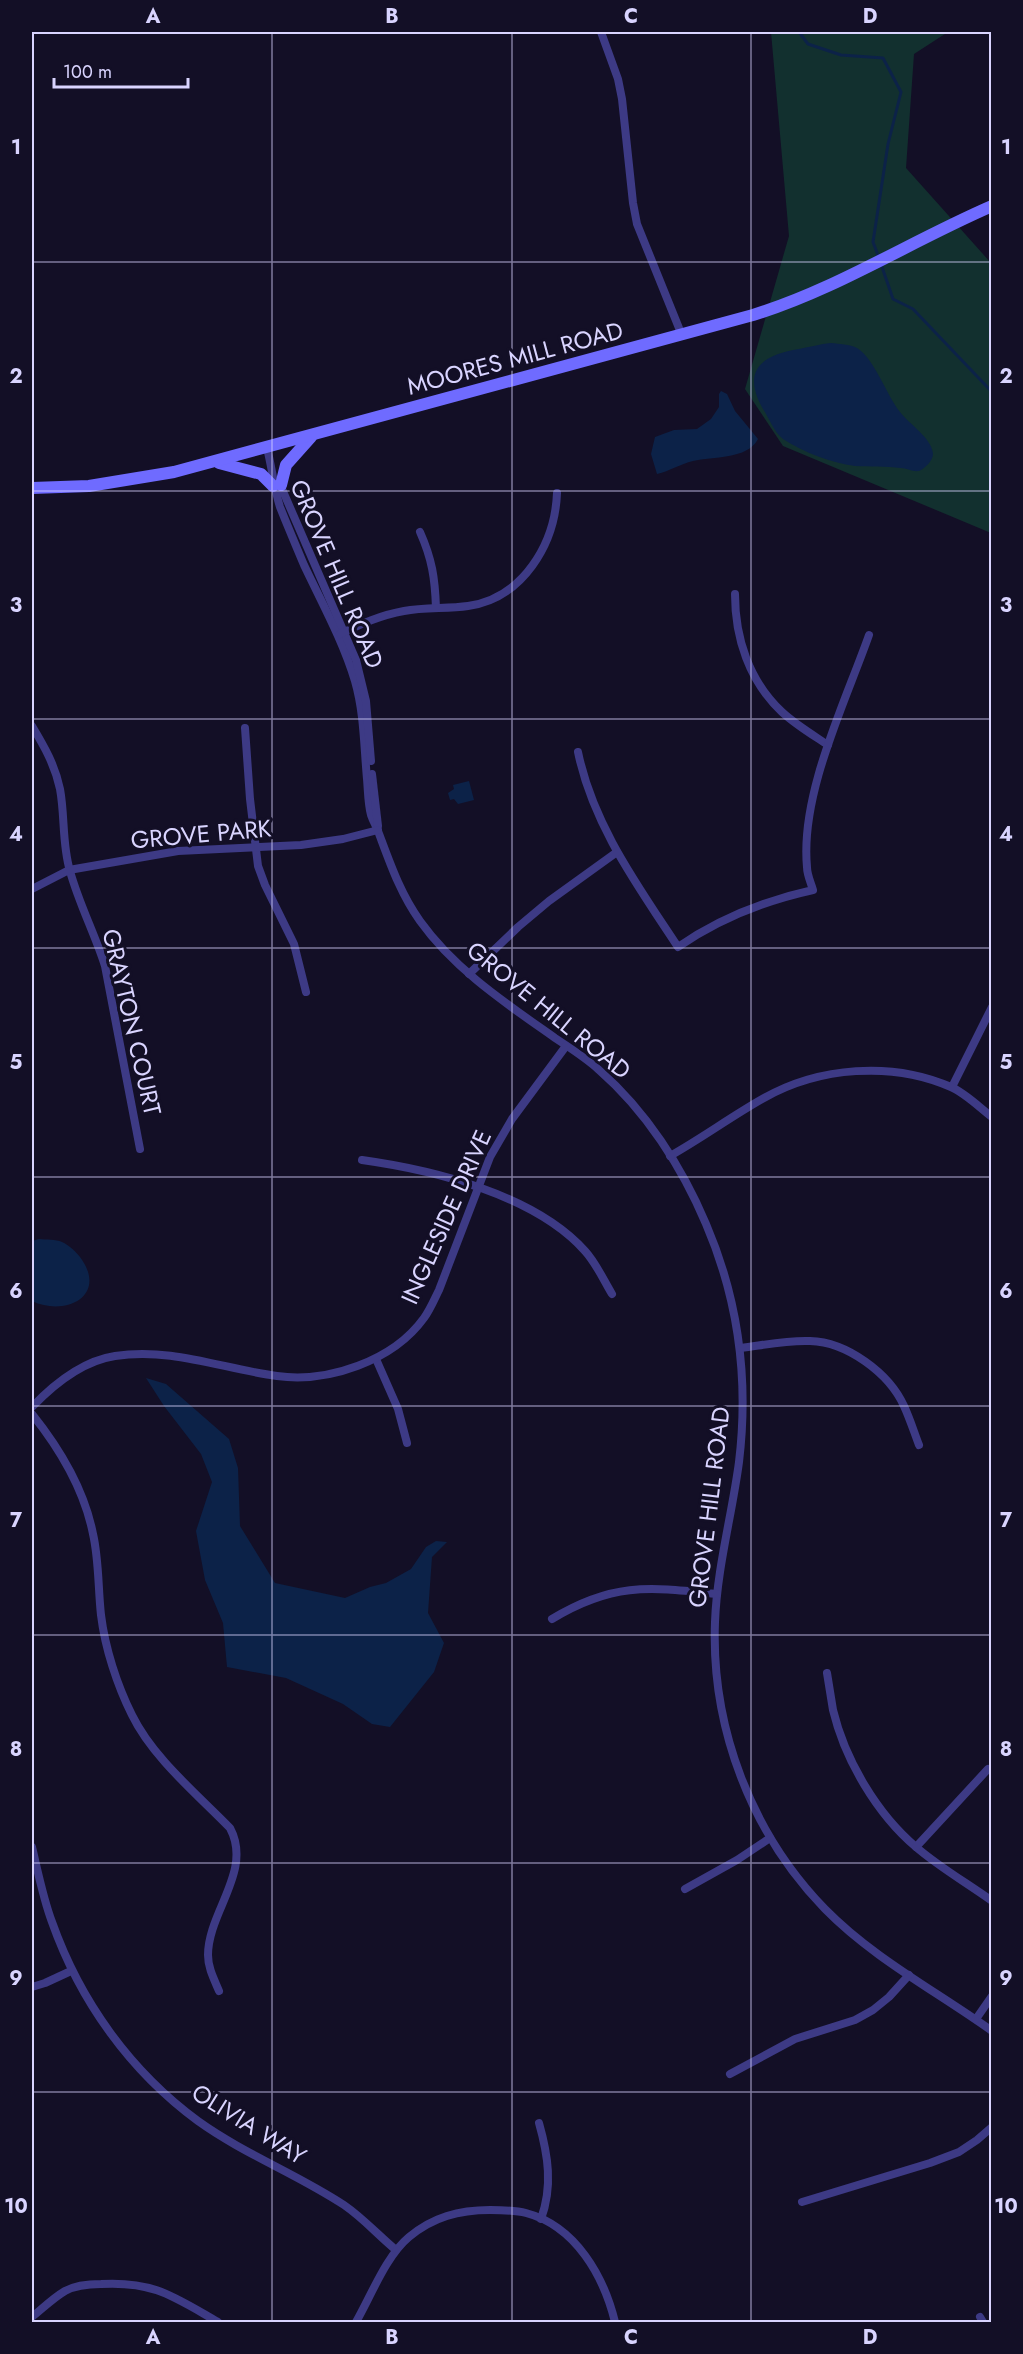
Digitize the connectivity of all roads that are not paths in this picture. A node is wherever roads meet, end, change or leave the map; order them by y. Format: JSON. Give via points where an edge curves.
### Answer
{"nodes":[{"id":1,"x":601,"y":32,"type":"edge"},
{"id":2,"x":992,"y":206,"type":"edge"},
{"id":3,"x":681,"y":333,"type":"junction"},
{"id":4,"x":312,"y":436,"type":"junction"},
{"id":5,"x":267,"y":448,"type":"junction"},
{"id":6,"x":215,"y":462,"type":"junction"},
{"id":7,"x":276,"y":483,"type":"junction"},
{"id":8,"x":32,"y":488,"type":"edge"},
{"id":9,"x":557,"y":493,"type":"dead end"},
{"id":10,"x":420,"y":532,"type":"dead end"},
{"id":11,"x":735,"y":594,"type":"dead end"},
{"id":12,"x":436,"y":608,"type":"junction"},
{"id":13,"x":340,"y":634,"type":"junction"},
{"id":14,"x":868,"y":635,"type":"dead end"},
{"id":15,"x":32,"y":726,"type":"edge"},
{"id":16,"x":245,"y":728,"type":"dead end"},
{"id":17,"x":828,"y":745,"type":"junction"},
{"id":18,"x":578,"y":752,"type":"dead end"},
{"id":19,"x":378,"y":830,"type":"junction"},
{"id":20,"x":254,"y":847,"type":"junction"},
{"id":21,"x":617,"y":852,"type":"junction"},
{"id":22,"x":69,"y":870,"type":"junction"},
{"id":23,"x":32,"y":889,"type":"edge"},
{"id":24,"x":469,"y":974,"type":"junction"},
{"id":25,"x":306,"y":992,"type":"dead end"},
{"id":26,"x":992,"y":1007,"type":"edge"},
{"id":27,"x":566,"y":1046,"type":"junction"},
{"id":28,"x":952,"y":1087,"type":"junction"},
{"id":29,"x":992,"y":1117,"type":"edge"},
{"id":30,"x":140,"y":1149,"type":"dead end"},
{"id":31,"x":670,"y":1156,"type":"junction"},
{"id":32,"x":362,"y":1160,"type":"dead end"},
{"id":33,"x":477,"y":1188,"type":"junction"},
{"id":34,"x":612,"y":1294,"type":"dead end"},
{"id":35,"x":741,"y":1348,"type":"junction"},
{"id":36,"x":376,"y":1359,"type":"junction"},
{"id":37,"x":32,"y":1407,"type":"edge"},
{"id":38,"x":32,"y":1414,"type":"edge"},
{"id":39,"x":407,"y":1443,"type":"dead end"},
{"id":40,"x":919,"y":1445,"type":"dead end"},
{"id":41,"x":717,"y":1594,"type":"junction"},
{"id":42,"x":552,"y":1619,"type":"dead end"},
{"id":43,"x":827,"y":1673,"type":"dead end"},
{"id":44,"x":988,"y":1769,"type":"dead end"},
{"id":45,"x":770,"y":1838,"type":"junction"},
{"id":46,"x":32,"y":1847,"type":"edge"},
{"id":47,"x":916,"y":1847,"type":"junction"},
{"id":48,"x":685,"y":1889,"type":"dead end"},
{"id":49,"x":992,"y":1901,"type":"edge"},
{"id":50,"x":71,"y":1971,"type":"junction"},
{"id":51,"x":909,"y":1975,"type":"junction"},
{"id":52,"x":32,"y":1987,"type":"edge"},
{"id":53,"x":219,"y":1991,"type":"dead end"},
{"id":54,"x":992,"y":1996,"type":"edge"},
{"id":55,"x":976,"y":2019,"type":"junction"},
{"id":56,"x":992,"y":2031,"type":"edge"},
{"id":57,"x":730,"y":2074,"type":"dead end"},
{"id":58,"x":539,"y":2123,"type":"dead end"},
{"id":59,"x":992,"y":2127,"type":"edge"},
{"id":60,"x":802,"y":2202,"type":"dead end"},
{"id":61,"x":541,"y":2218,"type":"junction"},
{"id":62,"x":396,"y":2250,"type":"junction"},
{"id":63,"x":32,"y":2317,"type":"edge"},
{"id":64,"x":218,"y":2322,"type":"edge"},
{"id":65,"x":356,"y":2322,"type":"edge"},
{"id":66,"x":615,"y":2322,"type":"edge"}],
"edges":[{"from":1,"to":3,"type":"street","via":[[622,99],[637,224]]},
{"from":2,"to":3,"type":"street","name":"MOORES MILL ROAD","via":[[782,306]]},
{"from":3,"to":4,"type":"street","name":"MOORES MILL ROAD"},
{"from":4,"to":5,"type":"street","name":"MOORES MILL ROAD"},
{"from":4,"to":7,"type":"street","via":[[286,465]]},
{"from":5,"to":6,"type":"street","name":"MOORES MILL ROAD"},
{"from":5,"to":7,"type":"street","name":"GROVE HILL ROAD"},
{"from":6,"to":7,"type":"street","via":[[261,474]]},
{"from":6,"to":8,"type":"street","name":"MOORES MILL ROAD","via":[[120,482]]},
{"from":7,"to":13,"type":"street","name":"GROVE HILL ROAD"},
{"from":9,"to":12,"type":"street","via":[[546,543],[519,581],[480,603]]},
{"from":10,"to":12,"type":"street","via":[[430,554]]},
{"from":11,"to":17,"type":"street","via":[[738,638],[755,677],[780,711]]},
{"from":12,"to":13,"type":"street","via":[[392,614]]},
{"from":13,"to":19,"type":"street","name":"GROVE HILL ROAD","via":[[358,694],[371,814]]},
{"from":14,"to":17,"type":"street"},
{"from":15,"to":22,"type":"street","name":"GRAYTON COURT","via":[[55,770]]},
{"from":16,"to":20,"type":"street"},
{"from":17,"to":21,"type":"street","via":[[808,838],[807,868],[813,890],[775,898],[732,914],[678,947]]},
{"from":18,"to":21,"type":"street","via":[[595,807]]},
{"from":19,"to":20,"type":"street","name":"GROVE PARK","via":[[301,845]]},
{"from":19,"to":24,"type":"street","name":"GROVE HILL ROAD","via":[[388,862],[420,921]]},
{"from":20,"to":22,"type":"street","name":"GROVE PARK","via":[[178,851]]},
{"from":20,"to":25,"type":"street","via":[[265,885],[294,944]]},
{"from":21,"to":24,"type":"street","via":[[525,920]]},
{"from":22,"to":23,"type":"street","name":"GROVE PARK"},
{"from":22,"to":30,"type":"street","name":"GRAYTON COURT","via":[[105,966]]},
{"from":24,"to":27,"type":"street","name":"GROVE HILL ROAD"},
{"from":26,"to":28,"type":"street"},
{"from":27,"to":31,"type":"street","name":"GROVE HILL ROAD","via":[[620,1090]]},
{"from":27,"to":33,"type":"street","name":"INGLESIDE DRIVE","via":[[512,1119]]},
{"from":28,"to":29,"type":"street"},
{"from":28,"to":31,"type":"street","via":[[913,1076],[867,1071],[814,1078],[765,1098]]},
{"from":31,"to":35,"type":"street","name":"GROVE HILL ROAD","via":[[718,1255],[732,1297]]},
{"from":32,"to":33,"type":"street","via":[[411,1167]]},
{"from":33,"to":34,"type":"street","via":[[517,1202],[570,1236],[593,1260]]},
{"from":33,"to":36,"type":"street","name":"INGLESIDE DRIVE","via":[[429,1310],[416,1327]]},
{"from":35,"to":40,"type":"street","via":[[811,1341],[859,1358],[884,1378],[904,1405]]},
{"from":35,"to":41,"type":"street","name":"GROVE HILL ROAD","via":[[739,1461]]},
{"from":36,"to":37,"type":"street","name":"INGLESIDE DRIVE","via":[[310,1377],[279,1376],[155,1353],[113,1356],[74,1372]]},
{"from":36,"to":39,"type":"street","via":[[398,1409]]},
{"from":38,"to":53,"type":"street","via":[[61,1453],[85,1502],[94,1535],[101,1618],[133,1716],[156,1751],[230,1828],[235,1838],[237,1858],[209,1947],[210,1968]]},
{"from":41,"to":42,"type":"street","via":[[659,1588],[618,1591],[598,1596]]},
{"from":41,"to":45,"type":"street","name":"GROVE HILL ROAD","via":[[716,1664],[723,1715],[745,1787]]},
{"from":43,"to":47,"type":"street","via":[[834,1711],[857,1771],[886,1815]]},
{"from":44,"to":47,"type":"street"},
{"from":45,"to":48,"type":"street"},
{"from":45,"to":51,"type":"street","name":"GROVE HILL ROAD","via":[[826,1910]]},
{"from":46,"to":50,"type":"street","name":"OLIVIA WAY","via":[[51,1921]]},
{"from":47,"to":49,"type":"street"},
{"from":50,"to":52,"type":"street"},
{"from":50,"to":62,"type":"street","name":"OLIVIA WAY","via":[[118,2044],[171,2098],[227,2139],[347,2207]]},
{"from":51,"to":55,"type":"street","name":"GROVE HILL ROAD"},
{"from":51,"to":57,"type":"street","via":[[889,1997],[855,2020],[795,2039]]},
{"from":54,"to":55,"type":"street"},
{"from":55,"to":56,"type":"street","name":"GROVE HILL ROAD"},
{"from":58,"to":61,"type":"street","via":[[547,2154],[549,2188]]},
{"from":59,"to":60,"type":"street","via":[[959,2152]]},
{"from":61,"to":62,"type":"street","via":[[504,2211],[459,2211],[424,2226]]},
{"from":61,"to":66,"type":"street","via":[[574,2243],[596,2271]]},
{"from":62,"to":65,"type":"street"},
{"from":63,"to":64,"type":"street","via":[[65,2291],[84,2284],[125,2282],[167,2294]]}]}
